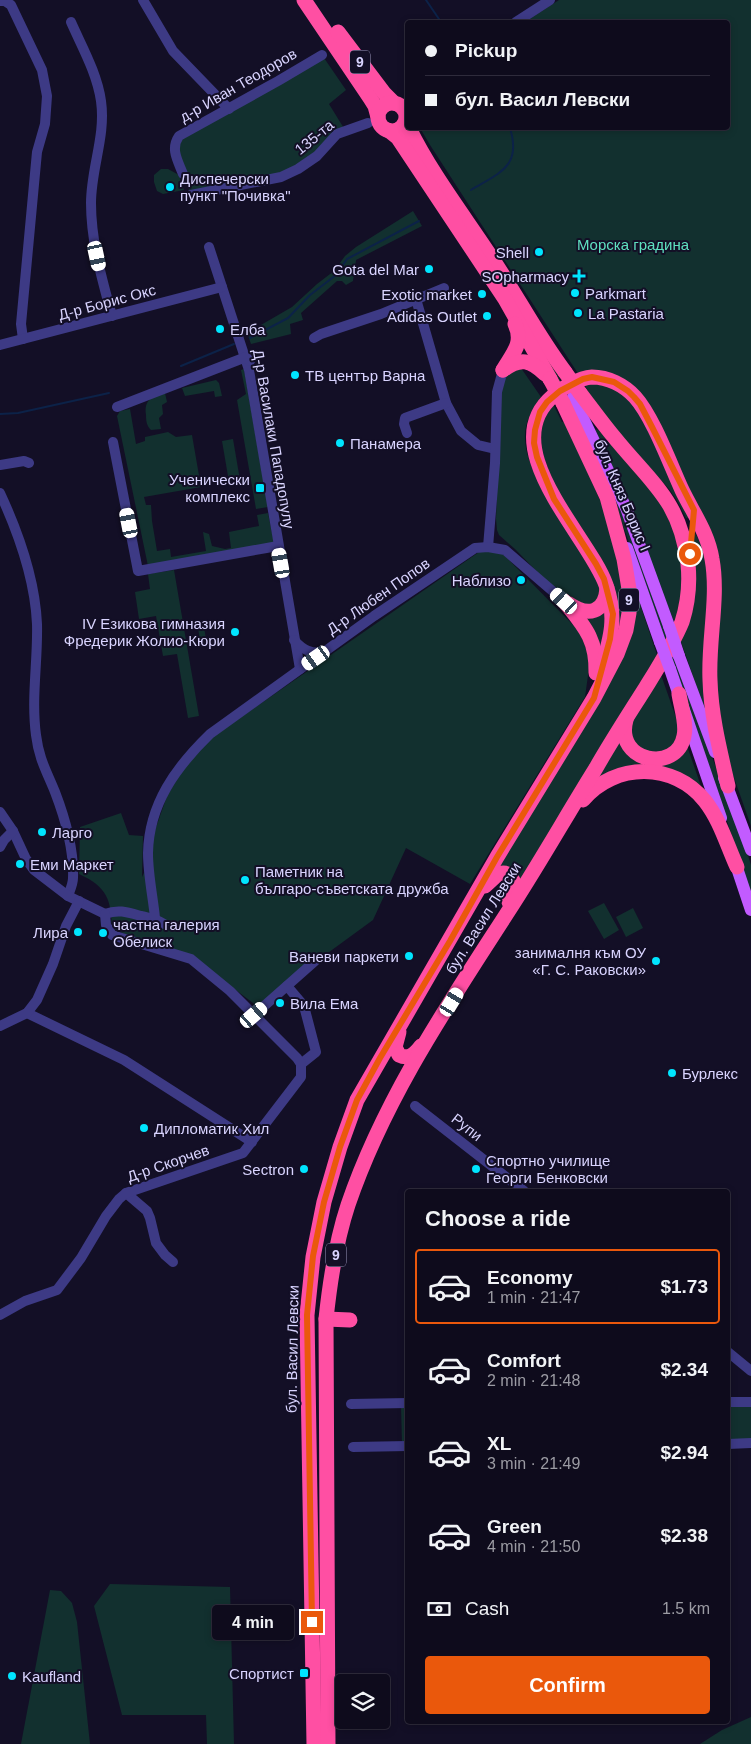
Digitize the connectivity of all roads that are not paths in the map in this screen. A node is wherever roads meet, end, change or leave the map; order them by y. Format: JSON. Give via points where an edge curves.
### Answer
{"nodes":[{"id":1,"x":143,"y":0,"type":"edge"},
{"id":2,"x":304,"y":0,"type":"edge"},
{"id":3,"x":316,"y":0,"type":"edge"},
{"id":4,"x":550,"y":0,"type":"edge"},
{"id":5,"x":0,"y":1,"type":"edge"},
{"id":6,"x":5,"y":1,"type":"edge"},
{"id":7,"x":519,"y":20,"type":"edge"},
{"id":8,"x":71,"y":22,"type":"dead end"},
{"id":9,"x":322,"y":55,"type":"dead end"},
{"id":10,"x":228,"y":109,"type":"junction"},
{"id":11,"x":405,"y":116,"type":"edge"},
{"id":12,"x":373,"y":120,"type":"junction"},
{"id":13,"x":388,"y":130,"type":"junction"},
{"id":14,"x":413,"y":130,"type":"edge"},
{"id":15,"x":183,"y":174,"type":"dead end"},
{"id":16,"x":191,"y":195,"type":"dead end"},
{"id":17,"x":209,"y":247,"type":"dead end"},
{"id":18,"x":222,"y":287,"type":"junction"},
{"id":19,"x":444,"y":288,"type":"dead end"},
{"id":20,"x":416,"y":299,"type":"junction"},
{"id":21,"x":505,"y":299,"type":"junction"},
{"id":22,"x":112,"y":316,"type":"junction"},
{"id":23,"x":314,"y":338,"type":"dead end"},
{"id":24,"x":23,"y":339,"type":"junction"},
{"id":25,"x":0,"y":345,"type":"edge"},
{"id":26,"x":246,"y":357,"type":"junction"},
{"id":27,"x":255,"y":365,"type":"dead end"},
{"id":28,"x":503,"y":370,"type":"junction"},
{"id":29,"x":559,"y":375,"type":"junction"},
{"id":30,"x":572,"y":397,"type":"junction"},
{"id":31,"x":446,"y":402,"type":"junction"},
{"id":32,"x":117,"y":406,"type":"dead end"},
{"id":33,"x":407,"y":433,"type":"dead end"},
{"id":34,"x":113,"y":442,"type":"dead end"},
{"id":35,"x":495,"y":449,"type":"junction"},
{"id":36,"x":29,"y":463,"type":"dead end"},
{"id":37,"x":0,"y":465,"type":"edge"},
{"id":38,"x":0,"y":493,"type":"edge"},
{"id":39,"x":607,"y":497,"type":"junction"},
{"id":40,"x":694,"y":510,"type":"junction"},
{"id":41,"x":278,"y":546,"type":"junction"},
{"id":42,"x":488,"y":547,"type":"junction"},
{"id":43,"x":689,"y":568,"type":"junction"},
{"id":44,"x":607,"y":587,"type":"junction"},
{"id":45,"x":564,"y":601,"type":"junction"},
{"id":46,"x":294,"y":640,"type":"junction"},
{"id":47,"x":325,"y":652,"type":"junction"},
{"id":48,"x":300,"y":670,"type":"junction"},
{"id":49,"x":679,"y":694,"type":"junction"},
{"id":50,"x":594,"y":698,"type":"junction"},
{"id":51,"x":586,"y":712,"type":"junction"},
{"id":52,"x":626,"y":718,"type":"junction"},
{"id":53,"x":728,"y":786,"type":"junction"},
{"id":54,"x":0,"y":812,"type":"edge"},
{"id":55,"x":563,"y":824,"type":"junction"},
{"id":56,"x":14,"y":831,"type":"junction"},
{"id":57,"x":0,"y":847,"type":"edge"},
{"id":58,"x":751,"y":850,"type":"edge"},
{"id":59,"x":737,"y":867,"type":"junction"},
{"id":60,"x":68,"y":896,"type":"junction"},
{"id":61,"x":79,"y":901,"type":"junction"},
{"id":62,"x":471,"y":904,"type":"junction"},
{"id":63,"x":751,"y":910,"type":"edge"},
{"id":64,"x":105,"y":914,"type":"junction"},
{"id":65,"x":501,"y":922,"type":"junction"},
{"id":66,"x":316,"y":961,"type":"dead end"},
{"id":67,"x":287,"y":986,"type":"junction"},
{"id":68,"x":27,"y":1013,"type":"junction"},
{"id":69,"x":254,"y":1015,"type":"junction"},
{"id":70,"x":401,"y":1023,"type":"junction"},
{"id":71,"x":0,"y":1026,"type":"edge"},
{"id":72,"x":431,"y":1034,"type":"junction"},
{"id":73,"x":301,"y":1064,"type":"junction"},
{"id":74,"x":415,"y":1106,"type":"dead end"},
{"id":75,"x":252,"y":1142,"type":"junction"},
{"id":76,"x":521,"y":1189,"type":"edge"},
{"id":77,"x":126,"y":1193,"type":"junction"},
{"id":78,"x":173,"y":1262,"type":"dead end"},
{"id":79,"x":0,"y":1315,"type":"edge"},
{"id":80,"x":326,"y":1319,"type":"junction"},
{"id":81,"x":350,"y":1320,"type":"dead end"},
{"id":82,"x":730,"y":1354,"type":"edge"},
{"id":83,"x":751,"y":1371,"type":"edge"},
{"id":84,"x":730,"y":1402,"type":"edge"},
{"id":85,"x":751,"y":1402,"type":"edge"},
{"id":86,"x":405,"y":1403,"type":"edge"},
{"id":87,"x":351,"y":1404,"type":"dead end"},
{"id":88,"x":751,"y":1443,"type":"edge"},
{"id":89,"x":730,"y":1444,"type":"edge"},
{"id":90,"x":405,"y":1446,"type":"edge"},
{"id":91,"x":353,"y":1447,"type":"dead end"},
{"id":92,"x":310,"y":1512,"type":"junction"},
{"id":93,"x":327,"y":1514,"type":"junction"},
{"id":94,"x":320,"y":1716,"type":"junction"},
{"id":95,"x":314,"y":1744,"type":"edge"},
{"id":96,"x":328,"y":1744,"type":"edge"}],
"edges":[{"from":1,"to":10,"type":"street","via":[[172,51]]},
{"from":2,"to":12,"type":"highway","number":"9","via":[[375,106]]},
{"from":3,"to":11,"type":"highway","number":"9","via":[[364,67]]},
{"from":4,"to":7,"type":"street"},
{"from":5,"to":6,"type":"street"},
{"from":6,"to":24,"type":"street","via":[[11,6],[42,70],[47,96],[45,124],[37,152],[21,324]]},
{"from":8,"to":22,"type":"street","via":[[101,100],[102,136],[91,202],[93,240]]},
{"from":9,"to":10,"type":"street","name":"д-р Иван Теодоров"},
{"from":10,"to":15,"type":"street","name":"д-р Иван Теодоров","via":[[179,136],[174,151]]},
{"from":11,"to":12,"type":"highway","via":[[386,104]]},
{"from":11,"to":13,"type":"highway","via":[[399,128]]},
{"from":12,"to":13,"type":"highway","number":"9"},
{"from":12,"to":16,"type":"street","name":"135-та","via":[[337,134],[317,156],[281,177]]},
{"from":13,"to":21,"type":"highway","name":"бул. Княз Борис I","number":"9","via":[[398,138]]},
{"from":14,"to":29,"type":"highway","number":"9","via":[[442,184],[547,348]]},
{"from":17,"to":18,"type":"street","name":"Д-р Василаки Пападопулу"},
{"from":18,"to":22,"type":"street","name":"Д-р Борис Окс"},
{"from":18,"to":26,"type":"street","name":"Д-р Василаки Пападопулу"},
{"from":19,"to":20,"type":"street"},
{"from":20,"to":23,"type":"street"},
{"from":20,"to":31,"type":"street"},
{"from":21,"to":28,"type":"highway","via":[[519,338]]},
{"from":21,"to":29,"type":"highway","name":"бул. Княз Борис I","number":"9"},
{"from":22,"to":24,"type":"street","name":"Д-р Борис Окс"},
{"from":24,"to":25,"type":"street","name":"Д-р Борис Окс"},
{"from":26,"to":27,"type":"street"},
{"from":26,"to":32,"type":"street"},
{"from":26,"to":41,"type":"street","name":"Д-р Василаки Пападопулу"},
{"from":28,"to":29,"type":"highway","via":[[514,363],[527,362]]},
{"from":28,"to":35,"type":"street","via":[[497,392]]},
{"from":29,"to":30,"type":"highway","name":"бул. Княз Борис I","number":"9","bridge":true},
{"from":30,"to":39,"type":"highway","name":"бул. Княз Борис I","number":"9"},
{"from":30,"to":43,"type":"highway","name":"бул. Васил Левски","number":"9","via":[[662,492],[683,537]]},
{"from":30,"to":53,"type":"main road","name":"бул. Княз Борис I","bridge":true,"via":[[626,508]]},
{"from":31,"to":33,"type":"street","via":[[406,417],[403,422]]},
{"from":31,"to":35,"type":"street","via":[[461,431],[478,444]]},
{"from":34,"to":41,"type":"street","via":[[138,571]]},
{"from":35,"to":42,"type":"street"},
{"from":36,"to":37,"type":"street"},
{"from":38,"to":60,"type":"street","via":[[19,540],[34,594],[37,626],[36,734],[40,760],[66,826],[73,880]]},
{"from":39,"to":49,"type":"main road","name":"бул. Княз Борис I","bridge":true},
{"from":39,"to":50,"type":"highway","name":"бул. Васил Левски","number":"9","via":[[626,567],[629,604],[620,646]]},
{"from":40,"to":43,"type":"highway"},
{"from":40,"to":44,"type":"highway","via":[[640,404],[628,391],[614,382],[592,377],[551,398],[542,408],[536,424],[537,457],[554,499]]},
{"from":40,"to":53,"type":"highway","via":[[707,539],[714,571],[711,706]]},
{"from":41,"to":46,"type":"street","name":"Д-р Василаки Пападопулу"},
{"from":42,"to":45,"type":"street","via":[[505,550]]},
{"from":42,"to":47,"type":"street","name":"Д-р Любен Попов","via":[[475,548]]},
{"from":43,"to":52,"type":"highway","name":"бул. Васил Левски","number":"9","via":[[687,602],[679,629]]},
{"from":44,"to":45,"type":"highway","via":[[604,603],[593,611],[580,611]]},
{"from":44,"to":50,"type":"highway","via":[[613,614],[612,631]]},
{"from":45,"to":51,"type":"highway","via":[[586,628],[595,649],[595,677]]},
{"from":46,"to":47,"type":"street","via":[[314,653]]},
{"from":46,"to":48,"type":"street","name":"Д-р Василаки Пападопулу"},
{"from":47,"to":48,"type":"street","name":"Д-р Любен Попов"},
{"from":48,"to":64,"type":"street","name":"Д-р Любен Попов","via":[[210,734],[180,765],[166,786],[149,838],[149,872],[160,921],[126,910]]},
{"from":49,"to":52,"type":"highway","via":[[684,737],[676,751],[668,756],[652,759],[634,752],[625,736]]},
{"from":49,"to":59,"type":"main road","name":"бул. Княз Борис I"},
{"from":50,"to":51,"type":"highway","name":"бул. Васил Левски","number":"9"},
{"from":51,"to":62,"type":"highway","name":"бул. Васил Левски","number":"9"},
{"from":52,"to":55,"type":"highway","name":"бул. Васил Левски","number":"9"},
{"from":53,"to":58,"type":"main road","name":"бул. Княз Борис I"},
{"from":54,"to":56,"type":"street"},
{"from":55,"to":59,"type":"highway","via":[[602,783],[624,774],[656,772],[679,779],[705,801]]},
{"from":55,"to":65,"type":"highway","name":"бул. Васил Левски","number":"9"},
{"from":56,"to":57,"type":"street"},
{"from":56,"to":60,"type":"street","via":[[30,866]]},
{"from":59,"to":63,"type":"main road","name":"бул. Княз Борис I"},
{"from":60,"to":61,"type":"street"},
{"from":61,"to":64,"type":"street"},
{"from":61,"to":68,"type":"street","via":[[37,1000]]},
{"from":62,"to":65,"type":"highway","via":[[494,875],[509,875],[514,887]]},
{"from":62,"to":70,"type":"highway","name":"бул. Васил Левски","number":"9"},
{"from":64,"to":69,"type":"street","via":[[106,925],[112,935],[191,960]]},
{"from":65,"to":72,"type":"highway","name":"бул. Васил Левски","number":"9"},
{"from":66,"to":67,"type":"street"},
{"from":67,"to":69,"type":"street"},
{"from":67,"to":73,"type":"street","name":"Д-р Скорчев","via":[[304,1006],[316,1052]]},
{"from":68,"to":71,"type":"street"},
{"from":68,"to":75,"type":"street","via":[[124,1060]]},
{"from":69,"to":73,"type":"street"},
{"from":70,"to":72,"type":"highway","via":[[395,1047],[403,1057],[413,1055]]},
{"from":70,"to":92,"type":"highway","name":"бул. Васил Левски","number":"9","via":[[357,1100],[324,1202],[313,1256],[304,1315]]},
{"from":72,"to":80,"type":"highway","name":"бул. Васил Левски","number":"9","via":[[383,1120],[348,1206],[329,1288]]},
{"from":73,"to":75,"type":"street","name":"Д-р Скорчев","via":[[301,1077]]},
{"from":74,"to":76,"type":"street","name":"Рупи"},
{"from":75,"to":77,"type":"street","name":"Д-р Скорчев","via":[[243,1154]]},
{"from":77,"to":78,"type":"street","via":[[147,1211],[156,1243]]},
{"from":77,"to":79,"type":"street","name":"Д-р Скорчев","via":[[106,1216],[57,1290],[25,1301]]},
{"from":80,"to":81,"type":"highway"},
{"from":80,"to":93,"type":"highway","name":"бул. Васил Левски","number":"9"},
{"from":82,"to":83,"type":"street"},
{"from":84,"to":85,"type":"street"},
{"from":86,"to":87,"type":"street"},
{"from":88,"to":89,"type":"street"},
{"from":90,"to":91,"type":"street"},
{"from":92,"to":93,"type":"highway","via":[[319,1505],[326,1509]]},
{"from":92,"to":94,"type":"highway","name":"бул. Васил Левски","number":"9"},
{"from":93,"to":94,"type":"highway","name":"бул. Васил Левски","number":"9"},
{"from":94,"to":95,"type":"highway","name":"бул. Васил Левски","number":"9"},
{"from":94,"to":96,"type":"highway","name":"бул. Васил Левски","number":"9"}]}
